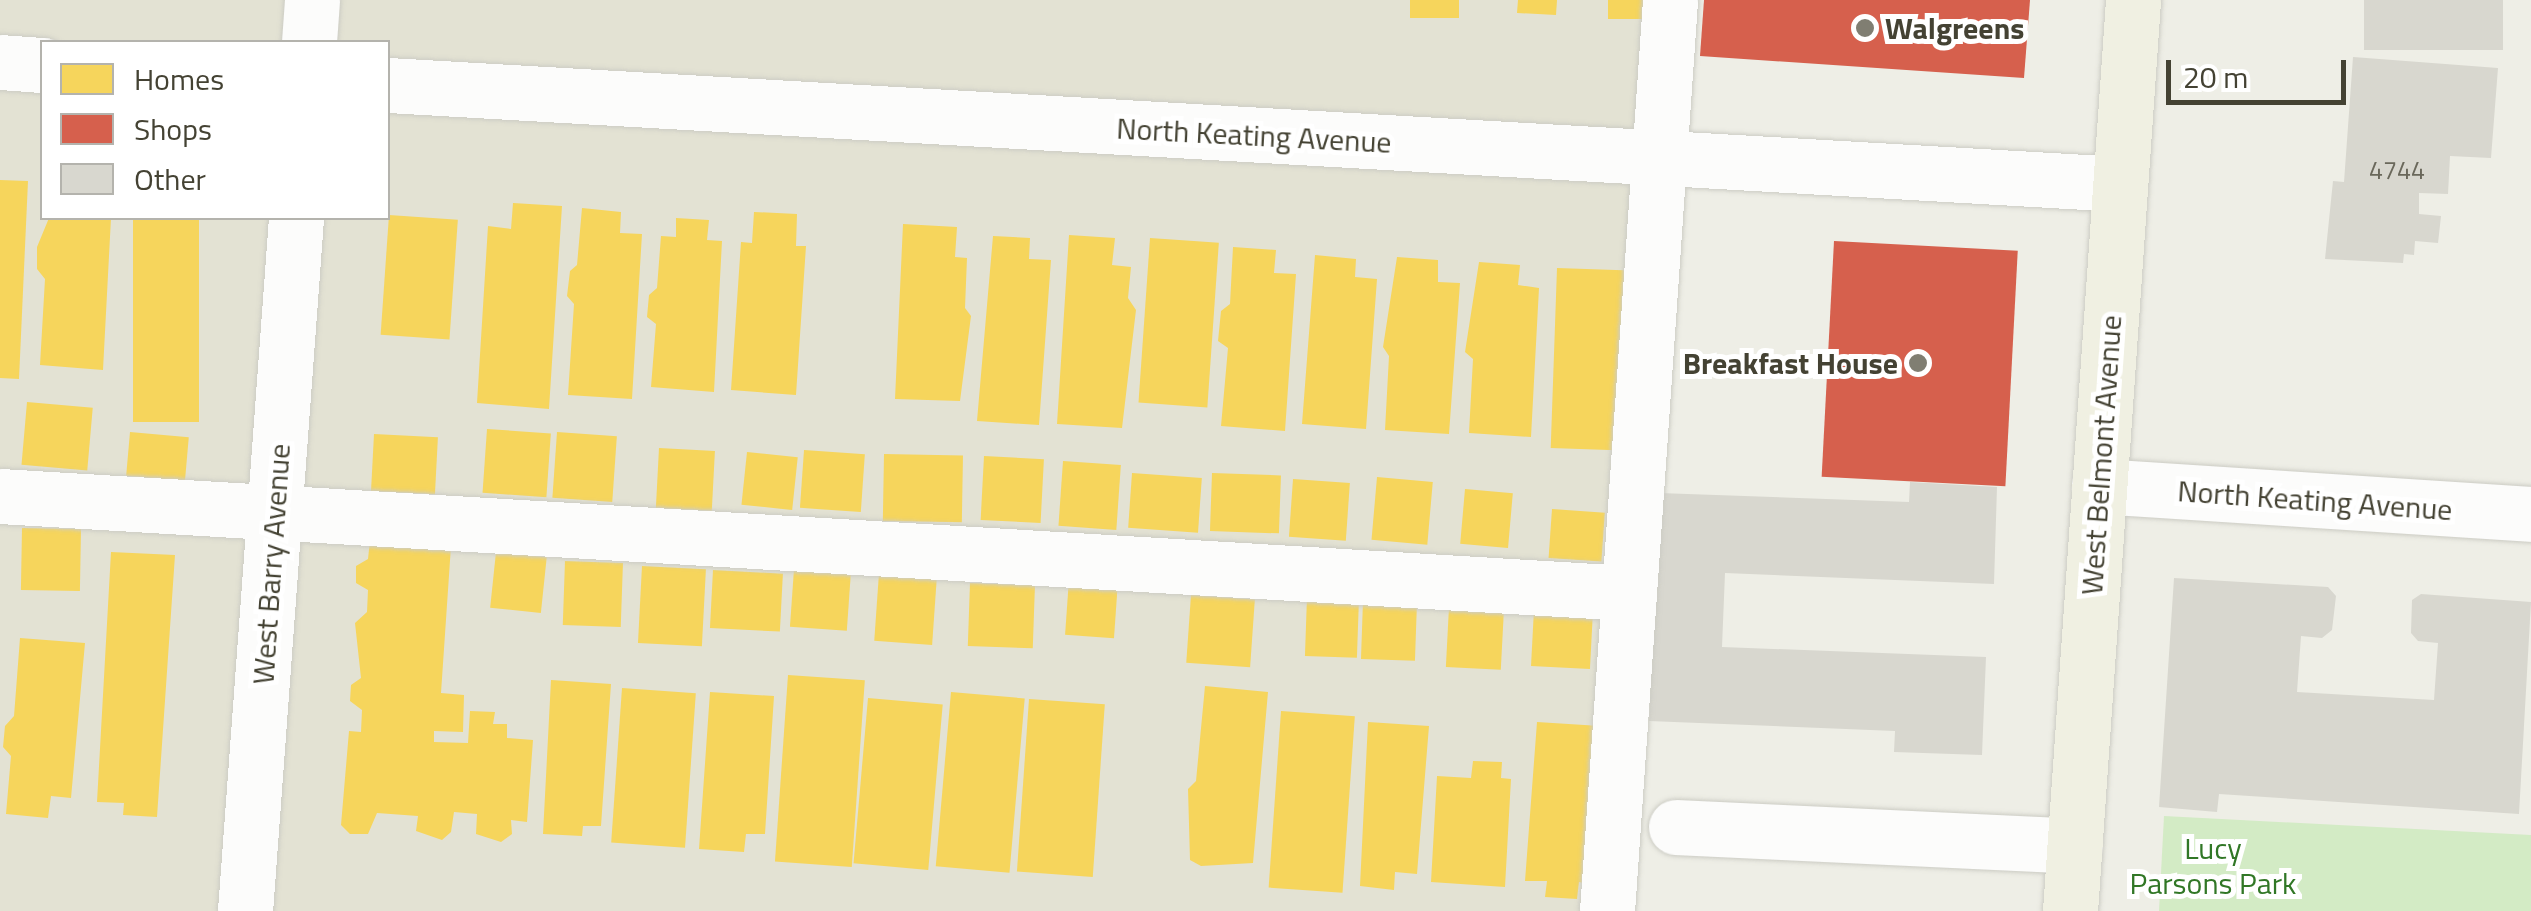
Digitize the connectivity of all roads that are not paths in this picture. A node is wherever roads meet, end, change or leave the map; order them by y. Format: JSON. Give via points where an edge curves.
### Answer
{"nodes":[{"id":1,"x":312,"y":0,"type":"edge"},
{"id":2,"x":1670,"y":0,"type":"edge"},
{"id":3,"x":2133,"y":0,"type":"edge"},
{"id":4,"x":309,"y":40,"type":"edge"},
{"id":5,"x":0,"y":62,"type":"edge"},
{"id":6,"x":40,"y":65,"type":"edge"},
{"id":7,"x":390,"y":84,"type":"edge"},
{"id":8,"x":1658,"y":158,"type":"junction"},
{"id":9,"x":2120,"y":184,"type":"junction"},
{"id":10,"x":296,"y":220,"type":"edge"},
{"id":11,"x":2099,"y":486,"type":"junction"},
{"id":12,"x":0,"y":496,"type":"edge"},
{"id":13,"x":274,"y":513,"type":"junction"},
{"id":14,"x":2531,"y":514,"type":"edge"},
{"id":15,"x":1629,"y":593,"type":"junction"},
{"id":16,"x":1676,"y":827,"type":"dead end"},
{"id":17,"x":2075,"y":846,"type":"junction"},
{"id":18,"x":245,"y":911,"type":"edge"},
{"id":19,"x":1608,"y":911,"type":"edge"},
{"id":20,"x":2070,"y":911,"type":"edge"}],
"edges":[{"from":1,"to":4,"type":"street"},
{"from":2,"to":8,"type":"street"},
{"from":3,"to":9,"type":"main road","name":"West Belmont Avenue"},
{"from":5,"to":6,"type":"street"},
{"from":7,"to":8,"type":"street","name":"North Keating Avenue"},
{"from":8,"to":9,"type":"street","name":"North Keating Avenue"},
{"from":8,"to":15,"type":"street"},
{"from":9,"to":11,"type":"main road","name":"West Belmont Avenue"},
{"from":10,"to":13,"type":"street","name":"West Barry Avenue"},
{"from":11,"to":14,"type":"street","name":"North Keating Avenue"},
{"from":11,"to":17,"type":"main road","name":"West Belmont Avenue"},
{"from":12,"to":13,"type":"street"},
{"from":13,"to":15,"type":"street"},
{"from":13,"to":18,"type":"street","name":"West Barry Avenue"},
{"from":15,"to":19,"type":"street"},
{"from":16,"to":17,"type":"street"},
{"from":17,"to":20,"type":"main road","name":"West Belmont Avenue"}]}
